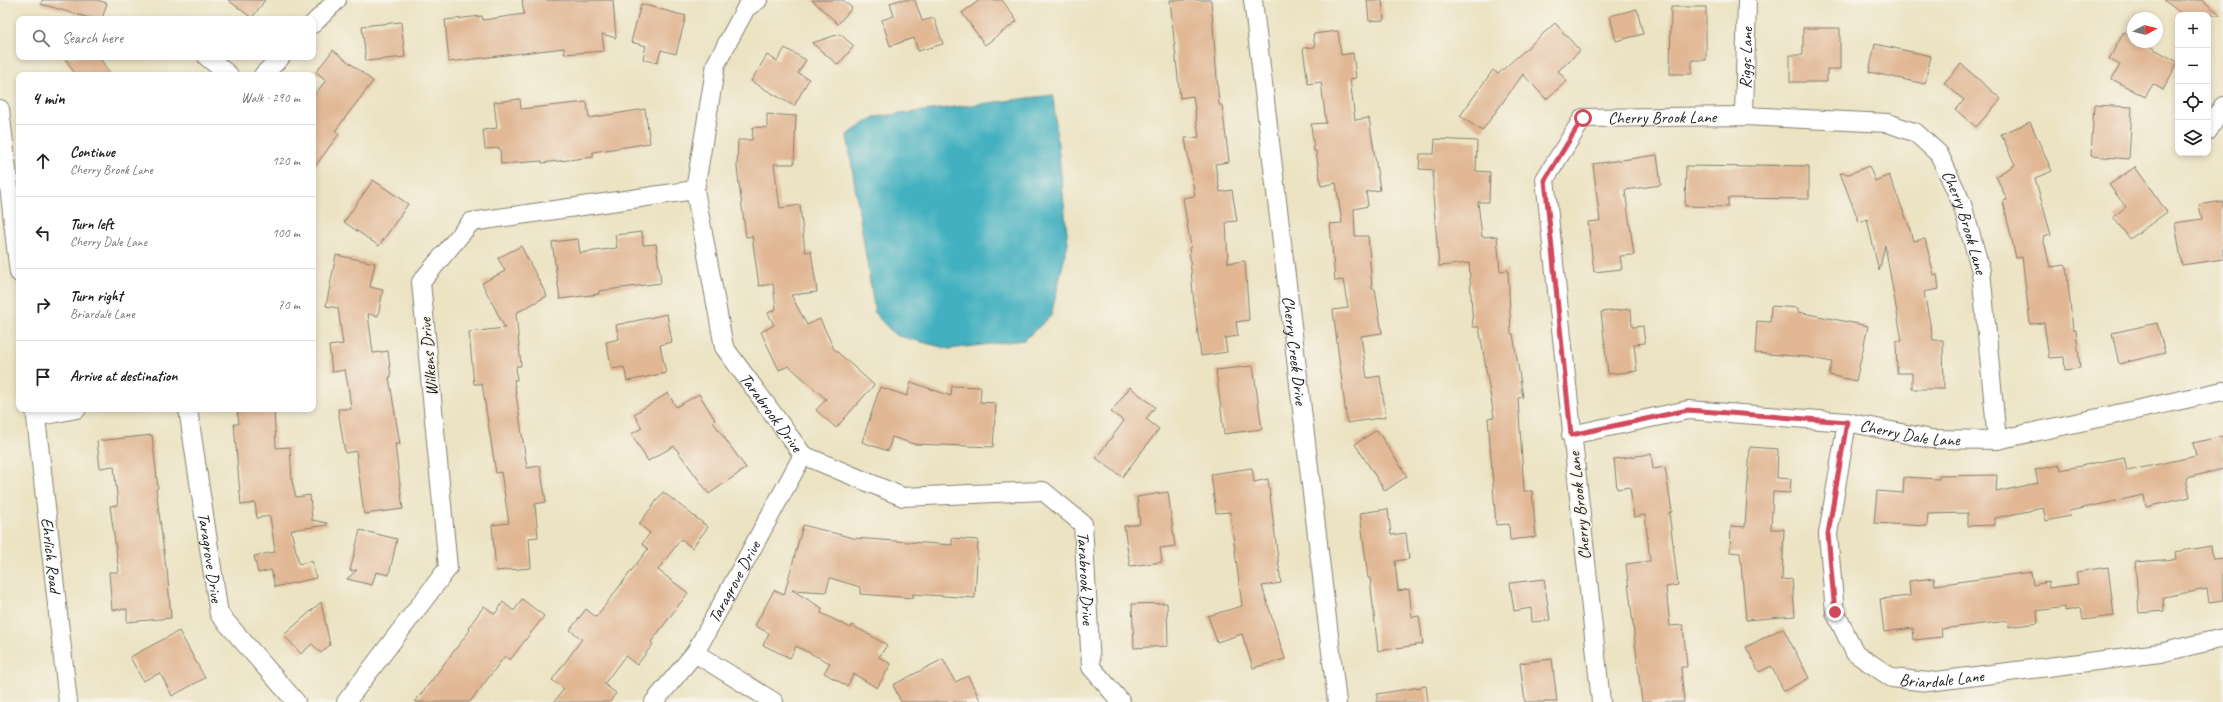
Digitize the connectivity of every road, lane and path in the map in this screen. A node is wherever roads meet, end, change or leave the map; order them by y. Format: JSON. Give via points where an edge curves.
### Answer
{"nodes":[{"id":1,"x":337,"y":0,"type":"edge"},
{"id":2,"x":1253,"y":0,"type":"edge"},
{"id":3,"x":1747,"y":0,"type":"edge"},
{"id":4,"x":745,"y":3,"type":"edge"},
{"id":5,"x":316,"y":21,"type":"edge"},
{"id":6,"x":210,"y":60,"type":"edge"},
{"id":7,"x":278,"y":60,"type":"edge"},
{"id":8,"x":225,"y":72,"type":"edge"},
{"id":9,"x":266,"y":72,"type":"edge"},
{"id":10,"x":2223,"y":106,"type":"edge"},
{"id":11,"x":0,"y":109,"type":"edge"},
{"id":12,"x":1744,"y":116,"type":"junction"},
{"id":13,"x":2211,"y":126,"type":"edge"},
{"id":14,"x":695,"y":190,"type":"junction"},
{"id":15,"x":16,"y":247,"type":"edge"},
{"id":16,"x":2223,"y":391,"type":"edge"},
{"id":17,"x":46,"y":412,"type":"edge"},
{"id":18,"x":188,"y":412,"type":"edge"},
{"id":19,"x":35,"y":413,"type":"edge"},
{"id":20,"x":1847,"y":422,"type":"junction"},
{"id":21,"x":1571,"y":435,"type":"junction"},
{"id":22,"x":1997,"y":440,"type":"junction"},
{"id":23,"x":803,"y":456,"type":"junction"},
{"id":24,"x":2223,"y":638,"type":"edge"},
{"id":25,"x":695,"y":653,"type":"junction"},
{"id":26,"x":68,"y":702,"type":"edge"},
{"id":27,"x":296,"y":702,"type":"edge"},
{"id":28,"x":346,"y":702,"type":"edge"},
{"id":29,"x":654,"y":702,"type":"edge"},
{"id":30,"x":774,"y":702,"type":"edge"},
{"id":31,"x":1121,"y":702,"type":"edge"},
{"id":32,"x":1337,"y":702,"type":"edge"},
{"id":33,"x":1602,"y":702,"type":"edge"}],
"edges":[{"from":1,"to":5,"type":"street"},
{"from":2,"to":32,"type":"street","name":"Cherry Creek Drive"},
{"from":3,"to":12,"type":"street","name":"Riggs Lane"},
{"from":4,"to":14,"type":"street","name":"Tarabrook Drive","via":[[716,64]]},
{"from":6,"to":8,"type":"street"},
{"from":7,"to":9,"type":"street"},
{"from":10,"to":13,"type":"street"},
{"from":11,"to":15,"type":"street"},
{"from":12,"to":21,"type":"street","name":"Cherry Brook Lane","via":[[1583,118],[1545,180]]},
{"from":12,"to":22,"type":"street","name":"Cherry Brook Lane","via":[[1888,123],[1916,133],[1939,154],[1962,204],[1981,271]]},
{"from":14,"to":23,"type":"street","name":"Tarabrook Drive","via":[[724,347]]},
{"from":14,"to":28,"type":"street","name":"Wilkens Drive","via":[[471,222],[421,282],[448,568]]},
{"from":16,"to":22,"type":"street","name":"Cherry Dale Lane"},
{"from":17,"to":19,"type":"street"},
{"from":18,"to":27,"type":"street","name":"Taragrove Drive","via":[[218,614]]},
{"from":19,"to":26,"type":"street","name":"Ehrlich Road"},
{"from":20,"to":21,"type":"street","name":"Cherry Dale Lane","via":[[1688,410]]},
{"from":20,"to":22,"type":"street","name":"Cherry Dale Lane","via":[[1931,439]]},
{"from":20,"to":24,"type":"street","name":"Briardale Lane","via":[[1828,534],[1835,612],[1855,653],[1892,678],[1928,682],[2160,653]]},
{"from":21,"to":33,"type":"street","name":"Cherry Brook Lane"},
{"from":23,"to":25,"type":"street","name":"Taragrove Drive"},
{"from":23,"to":31,"type":"street","name":"Tarabrook Drive","via":[[903,498],[1043,491],[1083,524],[1091,667]]},
{"from":25,"to":29,"type":"street","name":"Taragrove Drive"},
{"from":25,"to":30,"type":"street"}]}
